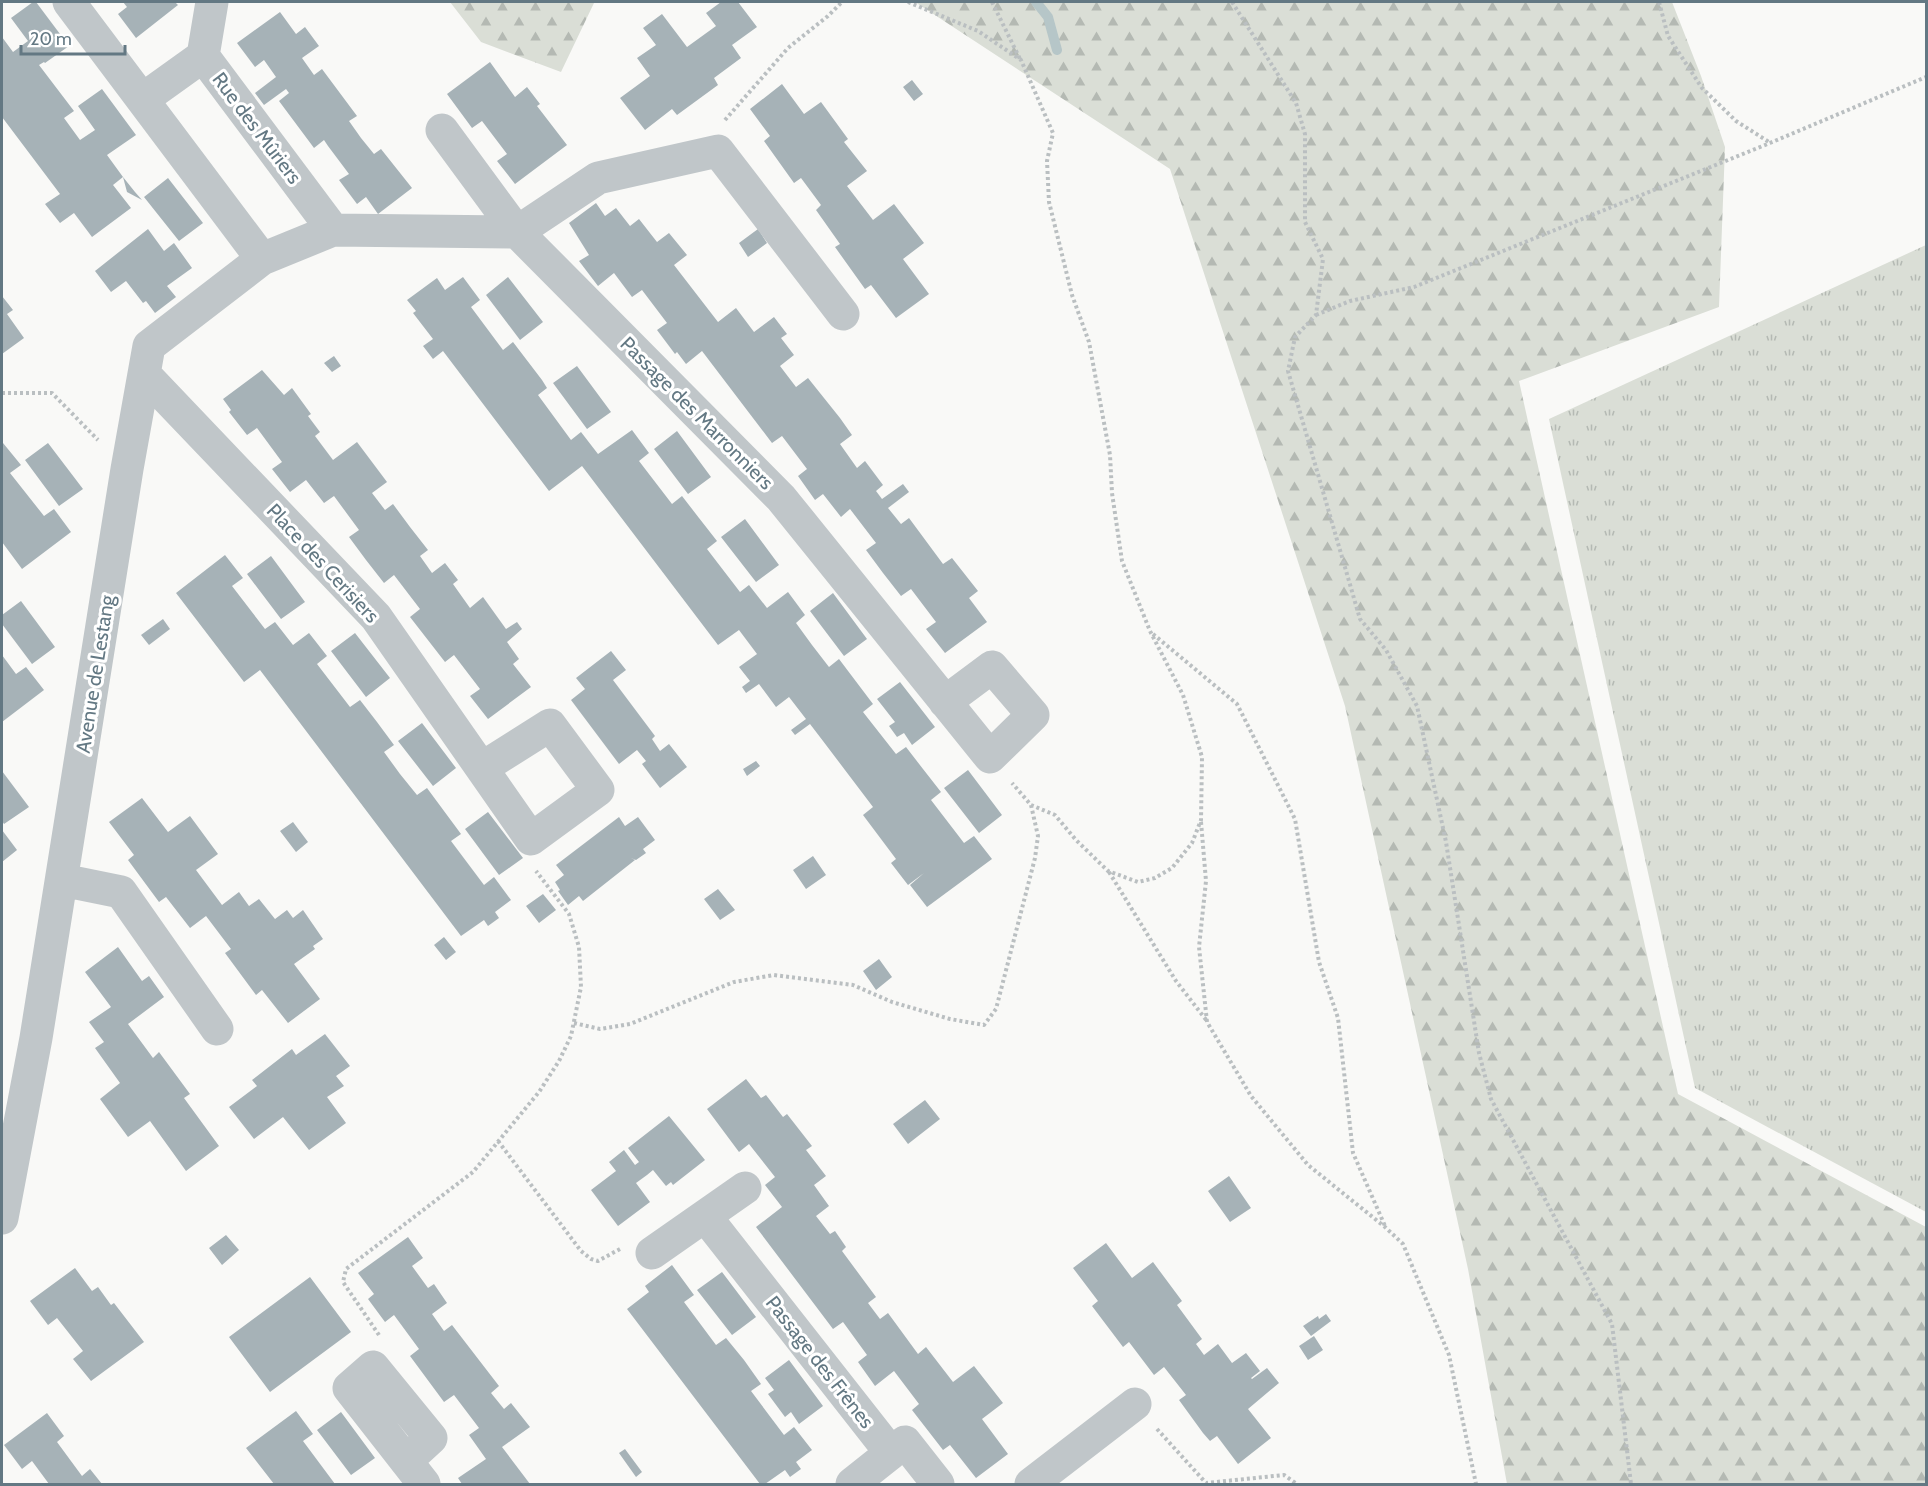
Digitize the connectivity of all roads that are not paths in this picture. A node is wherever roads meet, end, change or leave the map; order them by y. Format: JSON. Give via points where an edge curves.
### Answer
{"nodes":[{"id":1,"x":69,"y":2,"type":"edge"},
{"id":2,"x":212,"y":2,"type":"edge"},
{"id":3,"x":203,"y":56,"type":"junction"},
{"id":4,"x":143,"y":99,"type":"junction"},
{"id":5,"x":442,"y":130,"type":"dead end"},
{"id":6,"x":333,"y":230,"type":"junction"},
{"id":7,"x":517,"y":232,"type":"junction"},
{"id":8,"x":262,"y":259,"type":"junction"},
{"id":9,"x":843,"y":314,"type":"dead end"},
{"id":10,"x":144,"y":375,"type":"junction"},
{"id":11,"x":945,"y":702,"type":"junction"},
{"id":12,"x":482,"y":768,"type":"junction"},
{"id":13,"x":62,"y":880,"type":"junction"},
{"id":14,"x":217,"y":1029,"type":"dead end"},
{"id":15,"x":745,"y":1188,"type":"dead end"},
{"id":16,"x":705,"y":1216,"type":"junction"},
{"id":17,"x":2,"y":1218,"type":"edge"},
{"id":18,"x":652,"y":1253,"type":"road end"},
{"id":19,"x":373,"y":1367,"type":"road end"},
{"id":20,"x":1135,"y":1404,"type":"road end"},
{"id":21,"x":891,"y":1453,"type":"junction"},
{"id":22,"x":416,"y":1473,"type":"edge"},
{"id":23,"x":852,"y":1485,"type":"edge"},
{"id":24,"x":938,"y":1485,"type":"edge"},
{"id":25,"x":1031,"y":1485,"type":"edge"}],
"edges":[{"from":1,"to":4,"type":"street"},
{"from":2,"to":3,"type":"street"},
{"from":3,"to":4,"type":"street","name":"Rue des Mûriers"},
{"from":3,"to":6,"type":"street","name":"Rue des Mûriers"},
{"from":4,"to":8,"type":"street"},
{"from":5,"to":7,"type":"street","name":"Passage des Marronniers"},
{"from":6,"to":7,"type":"street"},
{"from":6,"to":8,"type":"street","name":"Avenue de Lestang"},
{"from":7,"to":9,"type":"street","via":[[598,178],[718,151]]},
{"from":7,"to":11,"type":"street","name":"Passage des Marronniers","via":[[781,498]]},
{"from":8,"to":10,"type":"street","name":"Avenue de Lestang","via":[[149,346]]},
{"from":10,"to":12,"type":"street","name":"Place des Cerisiers","via":[[376,617]]},
{"from":10,"to":13,"type":"street","name":"Avenue de Lestang"},
{"from":11,"to":11,"type":"street","name":"Passage des Marronniers","via":[[990,757],[1033,715],[992,667]]},
{"from":12,"to":12,"type":"street","name":"Place des Cerisiers","via":[[531,839],[597,790],[550,725]]},
{"from":13,"to":14,"type":"street","via":[[121,892]]},
{"from":13,"to":17,"type":"street","name":"Avenue de Lestang"},
{"from":15,"to":16,"type":"street"},
{"from":16,"to":18,"type":"street"},
{"from":16,"to":21,"type":"street","name":"Passage des Frênes"},
{"from":19,"to":22,"type":"street","via":[[348,1388]]},
{"from":20,"to":25,"type":"street"},
{"from":21,"to":23,"type":"street"},
{"from":21,"to":24,"type":"street","via":[[905,1442]]}]}
